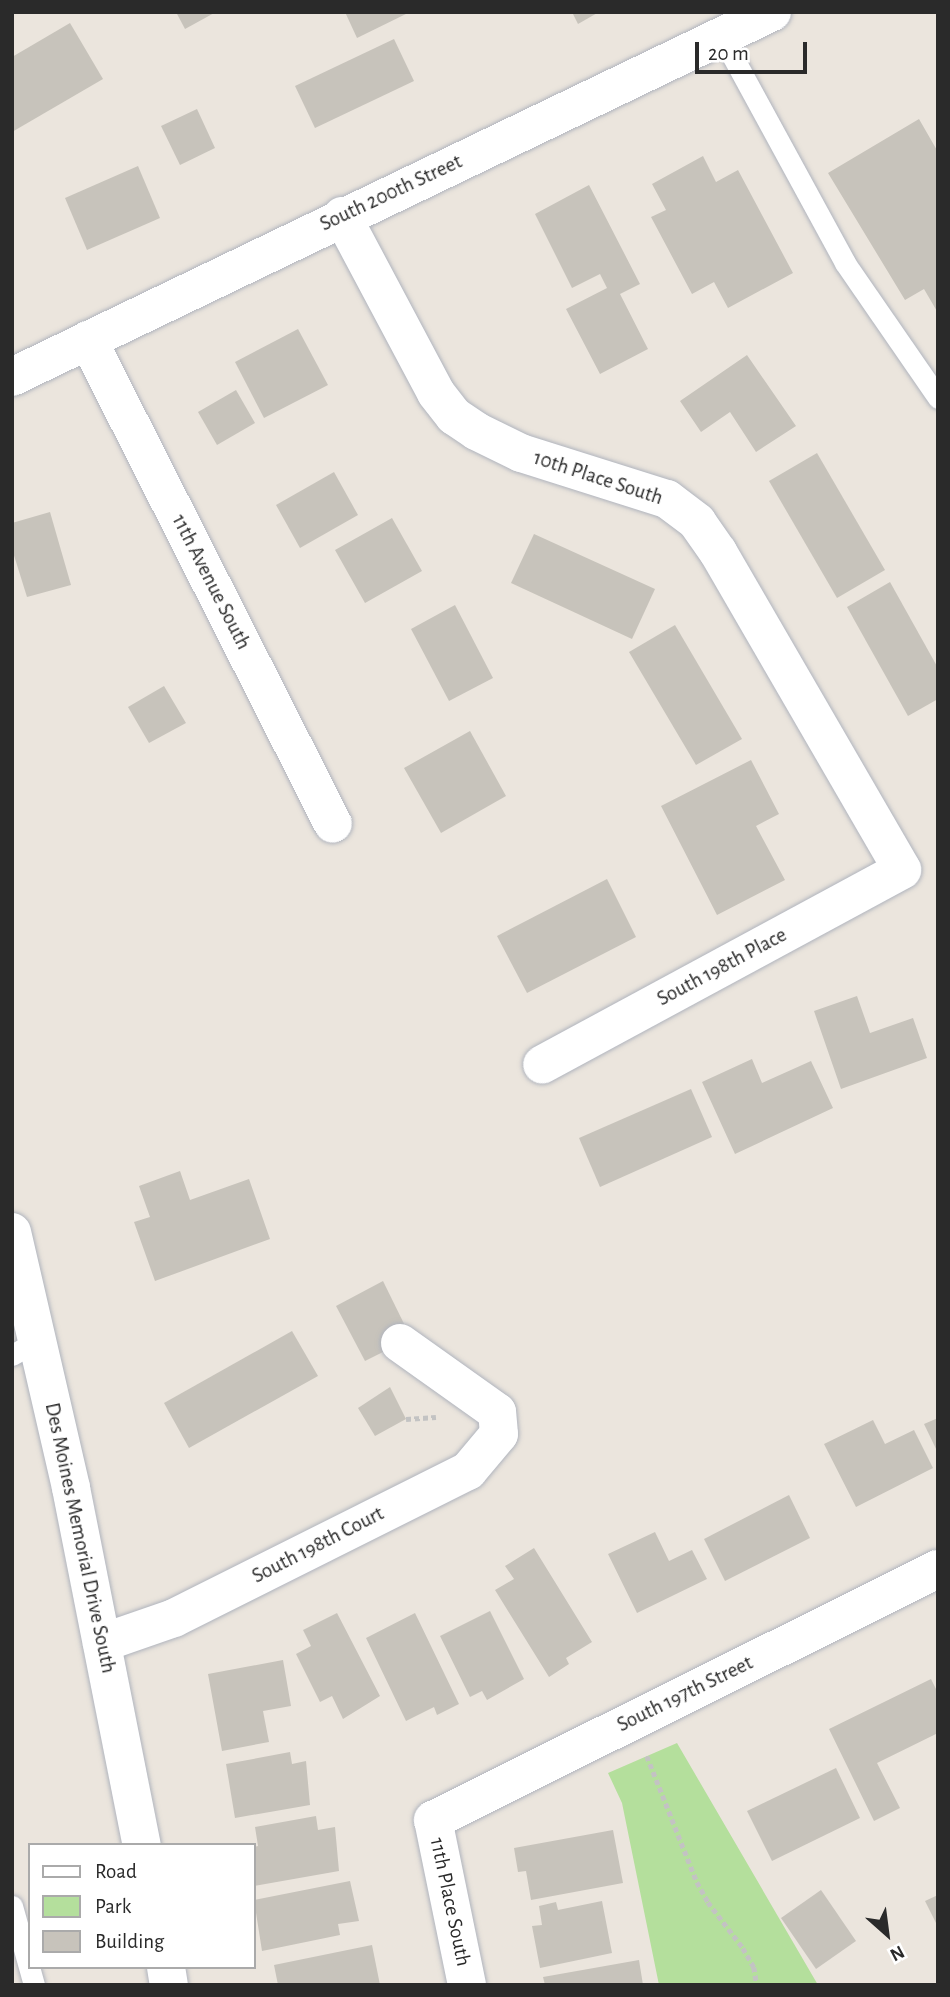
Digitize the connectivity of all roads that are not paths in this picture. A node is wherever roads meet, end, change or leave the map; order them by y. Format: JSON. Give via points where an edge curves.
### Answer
{"nodes":[{"id":1,"x":772,"y":12,"type":"edge"},
{"id":2,"x":722,"y":37,"type":"junction"},
{"id":3,"x":342,"y":216,"type":"junction"},
{"id":4,"x":88,"y":340,"type":"junction"},
{"id":5,"x":12,"y":377,"type":"edge"},
{"id":6,"x":938,"y":398,"type":"edge"},
{"id":7,"x":333,"y":824,"type":"dead end"},
{"id":8,"x":902,"y":870,"type":"joint"},
{"id":9,"x":542,"y":1065,"type":"dead end"},
{"id":10,"x":12,"y":1232,"type":"edge"},
{"id":11,"x":400,"y":1343,"type":"dead end"},
{"id":12,"x":25,"y":1347,"type":"edge"},
{"id":13,"x":938,"y":1569,"type":"edge"},
{"id":14,"x":102,"y":1643,"type":"junction"},
{"id":15,"x":433,"y":1820,"type":"joint"},
{"id":16,"x":142,"y":1843,"type":"edge"},
{"id":17,"x":12,"y":1906,"type":"edge"},
{"id":18,"x":28,"y":1963,"type":"edge"},
{"id":19,"x":467,"y":1985,"type":"edge"}],
"edges":[{"from":1,"to":2,"type":"street","name":"South 200th Street"},
{"from":2,"to":3,"type":"street","name":"South 200th Street"},
{"from":2,"to":6,"type":"lane","via":[[845,263]]},
{"from":3,"to":4,"type":"street","name":"South 200th Street"},
{"from":3,"to":8,"type":"street","name":"10th Place South","via":[[436,393],[454,416],[476,432],[522,453],[667,499],[697,522]]},
{"from":4,"to":5,"type":"street","name":"South 200th Street"},
{"from":4,"to":7,"type":"street","name":"11th Avenue South"},
{"from":8,"to":9,"type":"street","name":"South 198th Place"},
{"from":10,"to":12,"type":"street","name":"Des Moines Memorial Drive South"},
{"from":11,"to":14,"type":"street","name":"South 198th Court","via":[[497,1412],[499,1434],[468,1471],[174,1618]]},
{"from":12,"to":14,"type":"street","name":"Des Moines Memorial Drive South","via":[[71,1488]]},
{"from":13,"to":15,"type":"street","name":"South 197th Street"},
{"from":14,"to":16,"type":"street","name":"Des Moines Memorial Drive South"},
{"from":15,"to":19,"type":"street","name":"11th Place South"},
{"from":17,"to":18,"type":"lane"}]}
